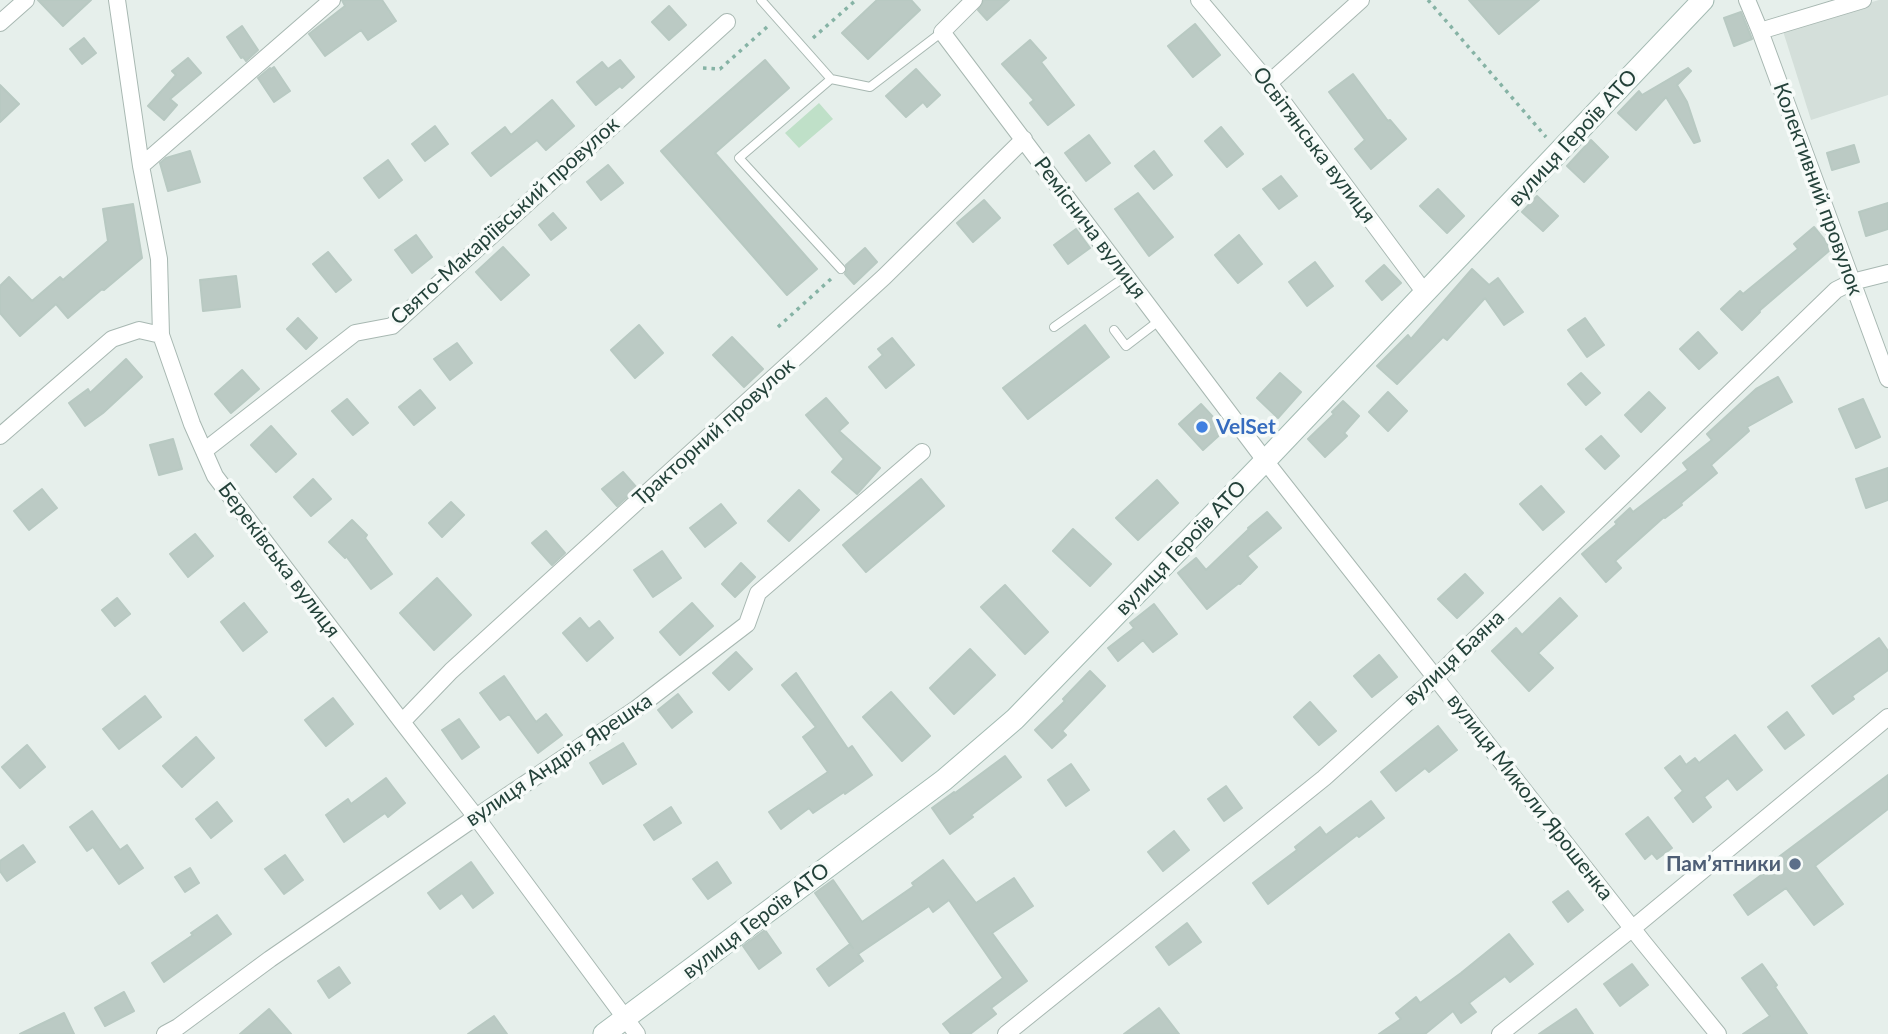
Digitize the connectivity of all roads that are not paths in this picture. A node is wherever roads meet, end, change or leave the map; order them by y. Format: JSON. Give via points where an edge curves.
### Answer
{"nodes":[{"id":1,"x":26,"y":0,"type":"edge"},
{"id":2,"x":117,"y":0,"type":"edge"},
{"id":3,"x":332,"y":0,"type":"edge"},
{"id":4,"x":761,"y":0,"type":"edge"},
{"id":5,"x":974,"y":0,"type":"edge"},
{"id":6,"x":1199,"y":0,"type":"edge"},
{"id":7,"x":1362,"y":0,"type":"edge"},
{"id":8,"x":1703,"y":0,"type":"edge"},
{"id":9,"x":1747,"y":0,"type":"edge"},
{"id":10,"x":1864,"y":0,"type":"edge"},
{"id":11,"x":727,"y":22,"type":"dead end"},
{"id":12,"x":0,"y":23,"type":"edge"},
{"id":13,"x":1760,"y":31,"type":"junction"},
{"id":14,"x":942,"y":32,"type":"junction"},
{"id":15,"x":831,"y":79,"type":"junction"},
{"id":16,"x":1269,"y":83,"type":"junction"},
{"id":17,"x":1024,"y":139,"type":"junction"},
{"id":18,"x":141,"y":166,"type":"junction"},
{"id":19,"x":841,"y":269,"type":"road end"},
{"id":20,"x":1888,"y":273,"type":"edge"},
{"id":21,"x":1126,"y":276,"type":"junction"},
{"id":22,"x":1852,"y":282,"type":"junction"},
{"id":23,"x":1425,"y":293,"type":"junction"},
{"id":24,"x":1160,"y":320,"type":"junction"},
{"id":25,"x":1054,"y":327,"type":"dead end"},
{"id":26,"x":1114,"y":330,"type":"dead end"},
{"id":27,"x":161,"y":335,"type":"junction"},
{"id":28,"x":1888,"y":379,"type":"edge"},
{"id":29,"x":0,"y":436,"type":"edge"},
{"id":30,"x":204,"y":451,"type":"junction"},
{"id":31,"x":922,"y":452,"type":"dead end"},
{"id":32,"x":1265,"y":461,"type":"junction"},
{"id":33,"x":1436,"y":677,"type":"junction"},
{"id":34,"x":1888,"y":717,"type":"edge"},
{"id":35,"x":402,"y":722,"type":"junction"},
{"id":36,"x":476,"y":817,"type":"junction"},
{"id":37,"x":1633,"y":928,"type":"junction"},
{"id":38,"x":631,"y":1026,"type":"edge"},
{"id":39,"x":165,"y":1034,"type":"edge"},
{"id":40,"x":604,"y":1034,"type":"edge"},
{"id":41,"x":1006,"y":1034,"type":"edge"},
{"id":42,"x":1500,"y":1034,"type":"edge"},
{"id":43,"x":1718,"y":1034,"type":"edge"}],
"edges":[{"from":1,"to":12,"type":"street"},
{"from":2,"to":18,"type":"street","name":"Береківська вулиця"},
{"from":3,"to":18,"type":"street"},
{"from":4,"to":15,"type":"lane"},
{"from":5,"to":14,"type":"street"},
{"from":6,"to":16,"type":"street","name":"Освітянська вулиця"},
{"from":7,"to":16,"type":"street"},
{"from":8,"to":23,"type":"street","name":"вулиця Героїв АТО"},
{"from":9,"to":13,"type":"street","name":"Колективний провулок"},
{"from":10,"to":13,"type":"street"},
{"from":11,"to":30,"type":"street","name":"Свято-Макаріївський провулок","via":[[392,326],[355,333]]},
{"from":13,"to":22,"type":"street","name":"Колективний провулок"},
{"from":14,"to":15,"type":"lane","via":[[870,87]]},
{"from":14,"to":17,"type":"street","name":"Реміснича вулиця"},
{"from":15,"to":19,"type":"lane","via":[[739,158]]},
{"from":16,"to":23,"type":"street","name":"Освітянська вулиця"},
{"from":17,"to":21,"type":"street","name":"Реміснича вулиця"},
{"from":17,"to":35,"type":"street","name":"Тракторний провулок","via":[[884,277],[451,671]]},
{"from":18,"to":27,"type":"street","name":"Береківська вулиця","via":[[159,259]]},
{"from":20,"to":22,"type":"street","name":"вулиця Баяна"},
{"from":21,"to":24,"type":"street","name":"Реміснича вулиця"},
{"from":21,"to":25,"type":"lane"},
{"from":22,"to":28,"type":"street","name":"Колективний провулок"},
{"from":22,"to":33,"type":"street","name":"вулиця Баяна","via":[[1836,290]]},
{"from":23,"to":32,"type":"street","name":"вулиця Героїв АТО"},
{"from":24,"to":26,"type":"lane","via":[[1125,346]]},
{"from":24,"to":32,"type":"street","name":"Реміснича вулиця"},
{"from":27,"to":29,"type":"street","via":[[139,330],[112,339]]},
{"from":27,"to":30,"type":"street","name":"Береківська вулиця"},
{"from":30,"to":35,"type":"street","name":"Береківська вулиця","via":[[215,476]]},
{"from":31,"to":36,"type":"street","name":"вулиця Андрія Ярешка","via":[[758,593],[747,624],[636,709]]},
{"from":32,"to":33,"type":"street","name":"вулиця Миколи Ярошенка"},
{"from":32,"to":38,"type":"street","name":"вулиця Героїв АТО","via":[[1005,727]]},
{"from":33,"to":37,"type":"street","name":"вулиця Миколи Ярошенка"},
{"from":33,"to":41,"type":"street","name":"вулиця Баяна","via":[[1304,796]]},
{"from":34,"to":37,"type":"street"},
{"from":35,"to":36,"type":"street","name":"Береківська вулиця"},
{"from":36,"to":38,"type":"street","name":"Береківська вулиця"},
{"from":36,"to":39,"type":"street","name":"вулиця Андрія Ярешка"},
{"from":37,"to":42,"type":"street"},
{"from":37,"to":43,"type":"street","name":"вулиця Миколи Ярошенка"},
{"from":38,"to":40,"type":"street","name":"вулиця Героїв АТО"}]}
